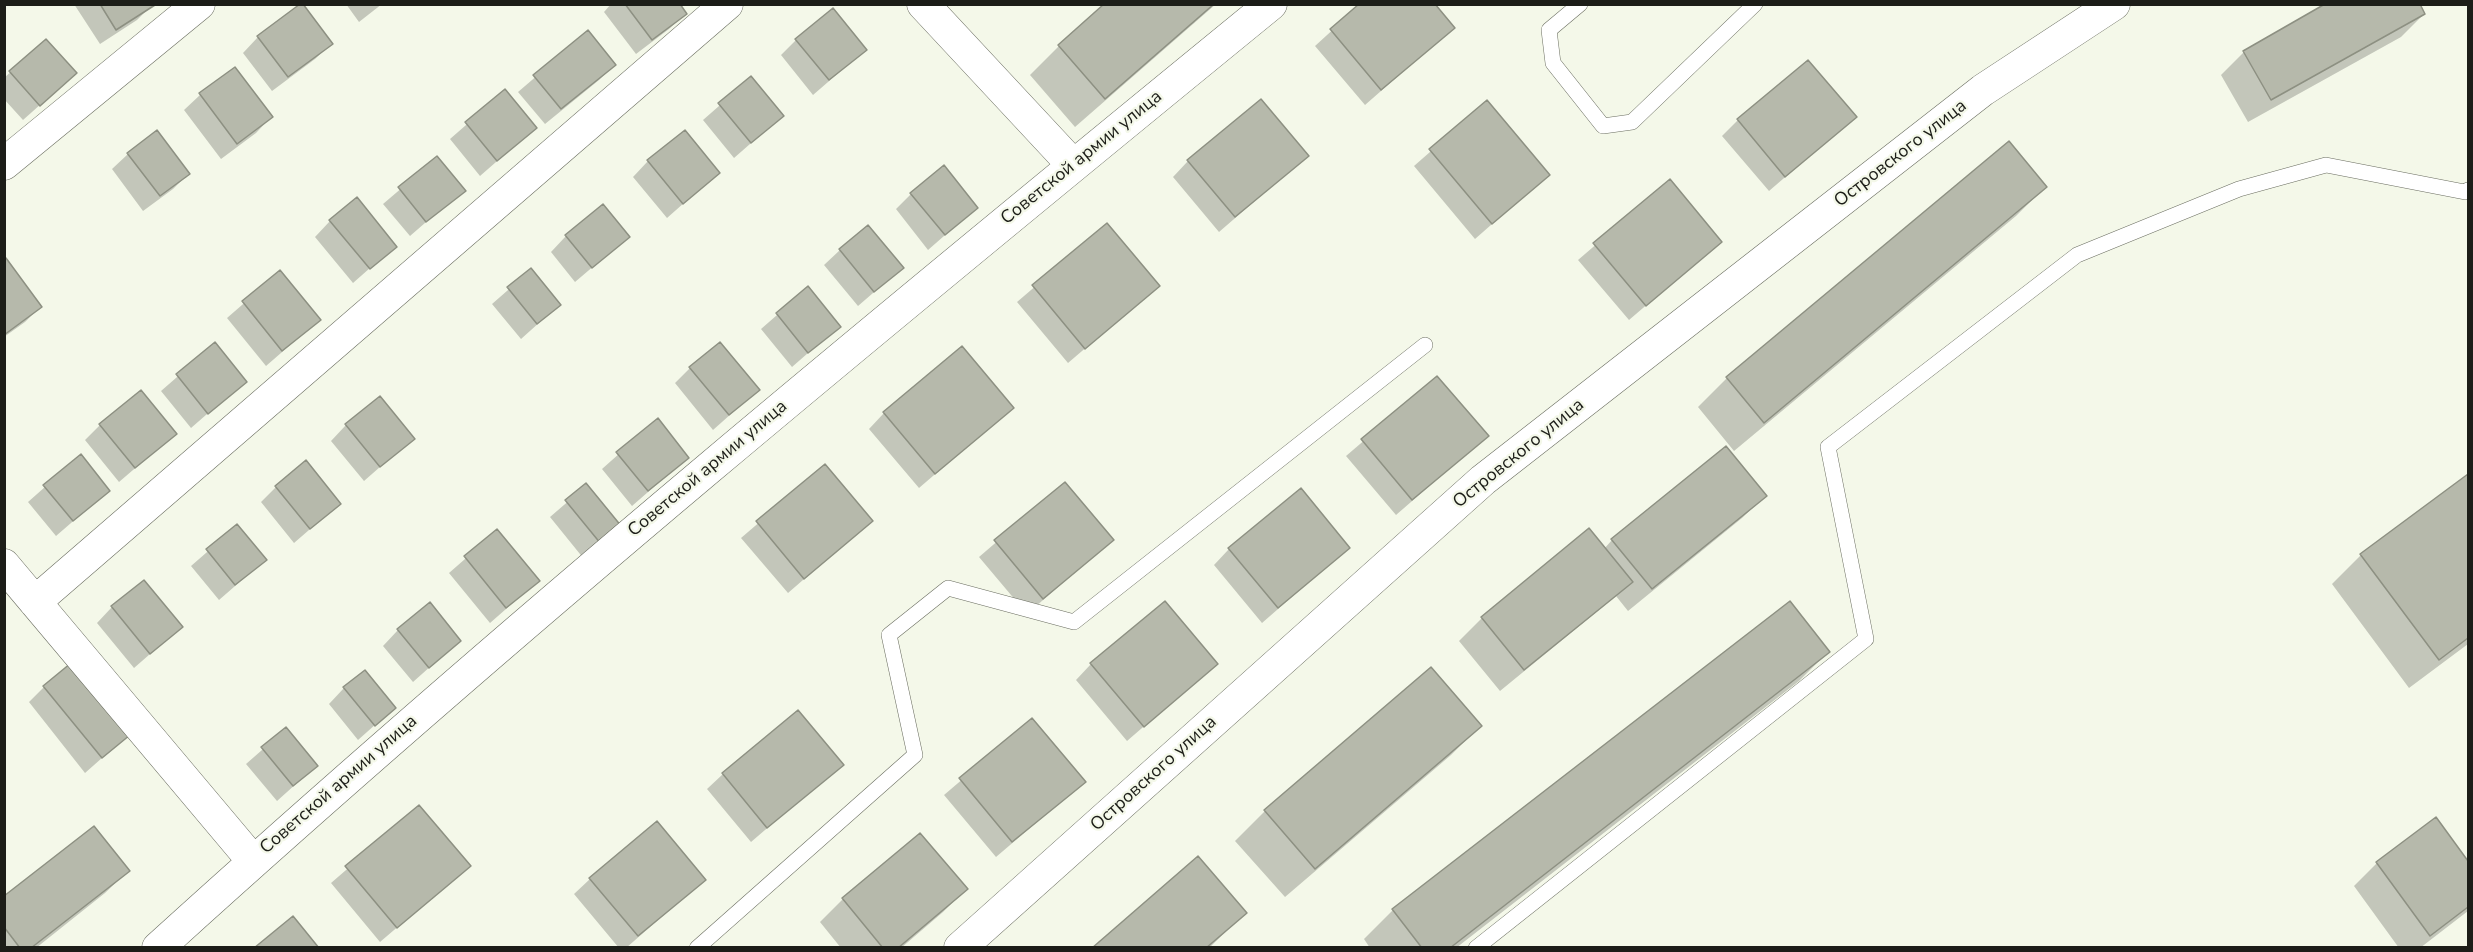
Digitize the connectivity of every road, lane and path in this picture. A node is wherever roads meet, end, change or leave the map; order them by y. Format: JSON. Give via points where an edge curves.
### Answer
{"nodes":[{"id":1,"x":199,"y":4,"type":"edge"},
{"id":2,"x":727,"y":4,"type":"edge"},
{"id":3,"x":1271,"y":4,"type":"edge"},
{"id":4,"x":1580,"y":4,"type":"edge"},
{"id":5,"x":1755,"y":4,"type":"edge"},
{"id":6,"x":2114,"y":4,"type":"edge"},
{"id":7,"x":925,"y":5,"type":"edge"},
{"id":8,"x":4,"y":164,"type":"edge"},
{"id":9,"x":1073,"y":165,"type":"junction"},
{"id":10,"x":2469,"y":190,"type":"edge"},
{"id":11,"x":1425,"y":345,"type":"dead end"},
{"id":12,"x":4,"y":565,"type":"edge"},
{"id":13,"x":35,"y":602,"type":"junction"},
{"id":14,"x":253,"y":861,"type":"junction"},
{"id":15,"x":158,"y":948,"type":"edge"},
{"id":16,"x":697,"y":948,"type":"edge"},
{"id":17,"x":960,"y":948,"type":"edge"},
{"id":18,"x":1476,"y":948,"type":"edge"}],
"edges":[{"from":1,"to":8,"type":"street"},
{"from":2,"to":13,"type":"street"},
{"from":3,"to":9,"type":"street","name":"Советской армии улица"},
{"from":4,"to":5,"type":"lane","via":[[1549,30],[1553,63],[1603,126],[1632,122]]},
{"from":6,"to":17,"type":"street","name":"Островского улица","via":[[1983,90],[1483,480]]},
{"from":7,"to":9,"type":"street"},
{"from":9,"to":14,"type":"street","name":"Советской армии улица","via":[[864,336],[381,747]]},
{"from":10,"to":18,"type":"lane","via":[[2326,165],[2239,189],[2077,255],[1828,447],[1866,639]]},
{"from":11,"to":16,"type":"lane","via":[[1074,622],[948,588],[889,635],[915,755]]},
{"from":12,"to":13,"type":"street"},
{"from":13,"to":14,"type":"street"},
{"from":14,"to":15,"type":"street","name":"Советской армии улица"}]}
